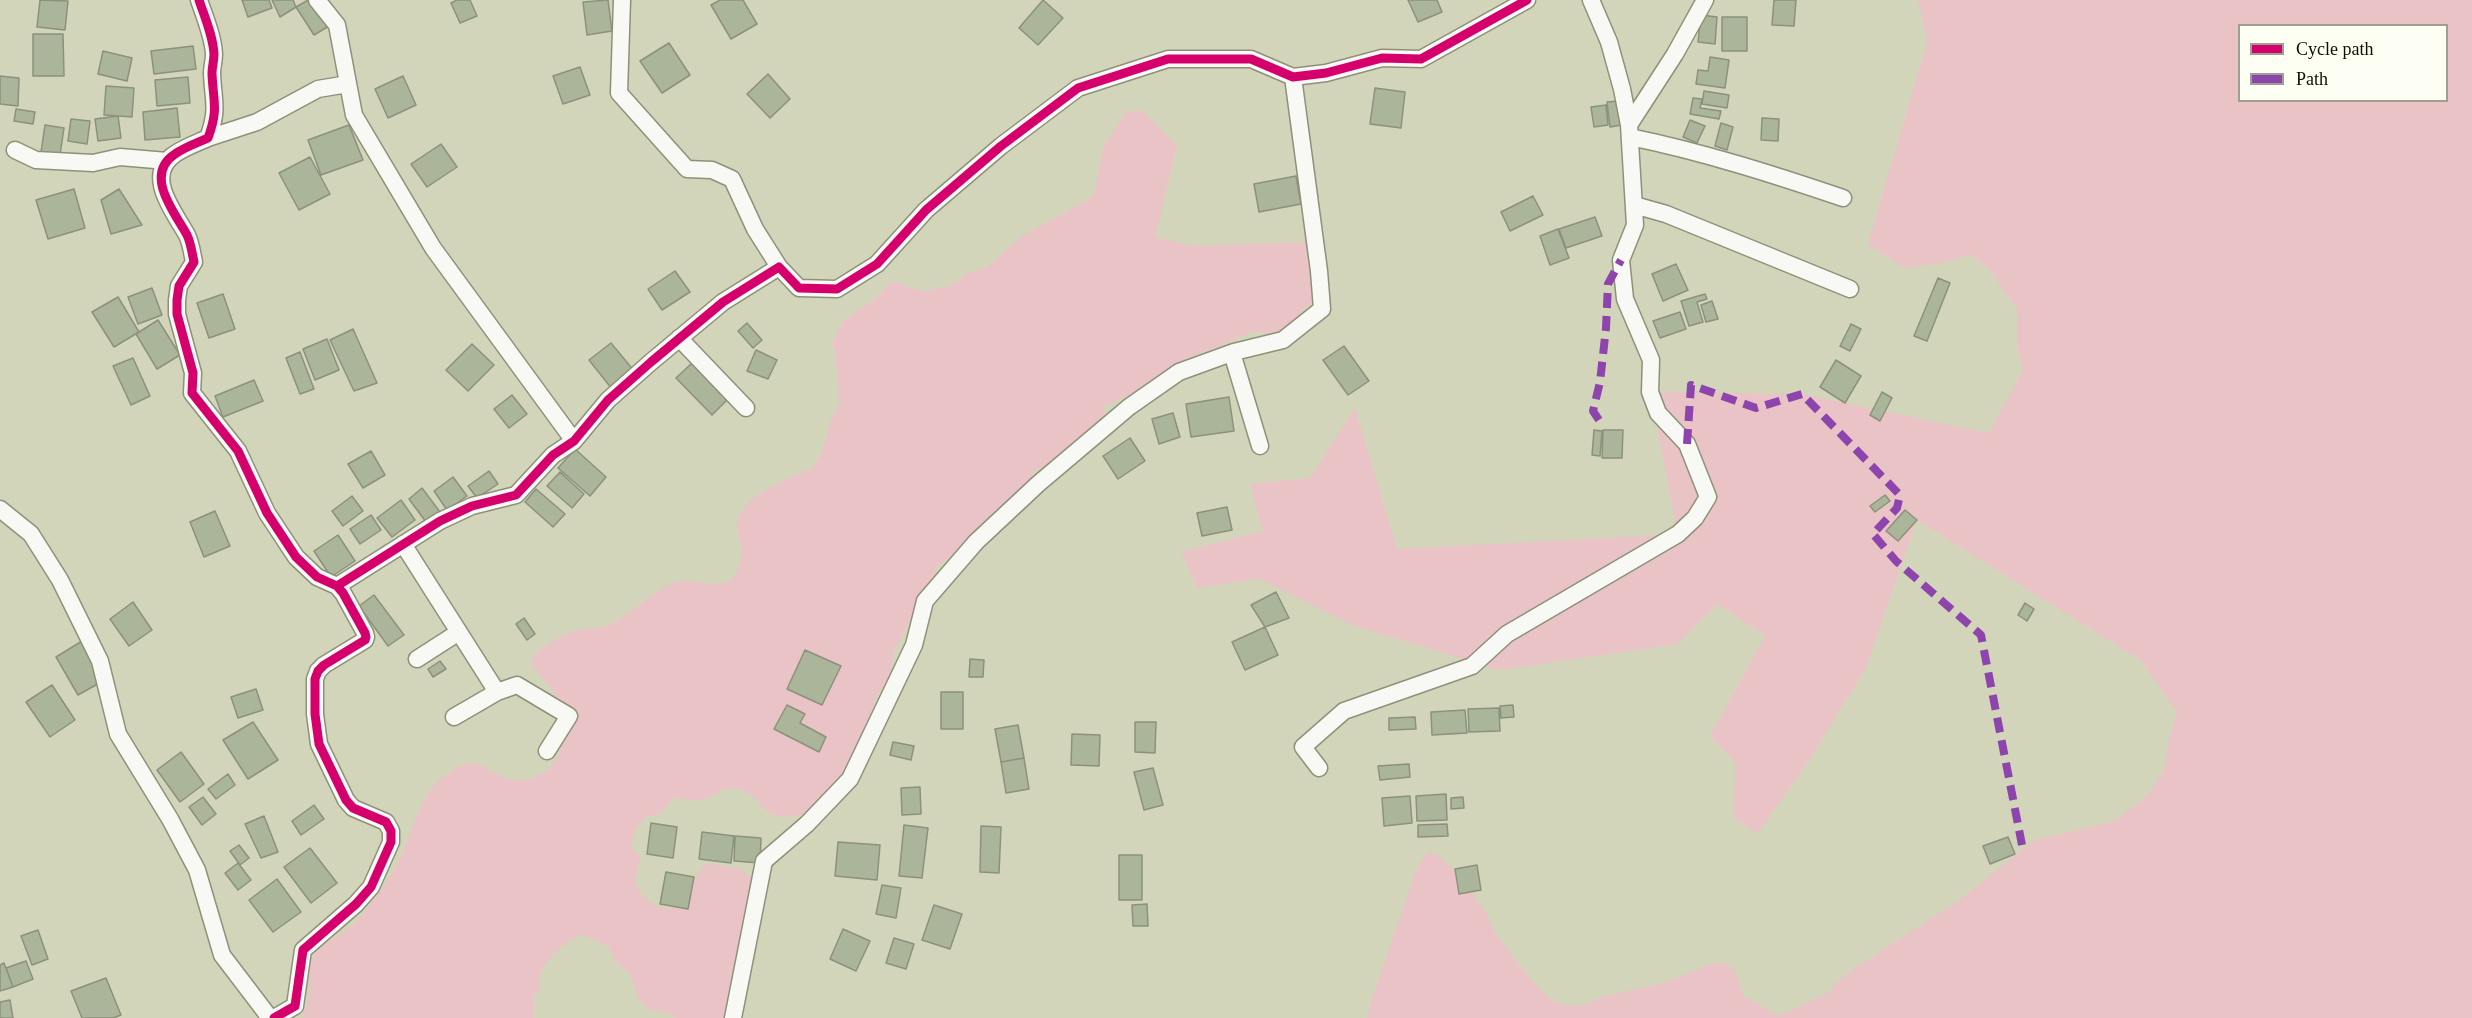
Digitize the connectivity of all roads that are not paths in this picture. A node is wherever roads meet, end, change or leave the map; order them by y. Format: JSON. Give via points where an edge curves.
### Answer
{"nodes":[{"id":1,"x":200,"y":0,"type":"edge"},
{"id":2,"x":317,"y":0,"type":"edge"},
{"id":3,"x":622,"y":0,"type":"edge"},
{"id":4,"x":1527,"y":0,"type":"edge"},
{"id":5,"x":1591,"y":0,"type":"edge"},
{"id":6,"x":1705,"y":0,"type":"edge"},
{"id":7,"x":1293,"y":77,"type":"junction"},
{"id":8,"x":348,"y":84,"type":"junction"},
{"id":9,"x":1630,"y":131,"type":"junction"},
{"id":10,"x":208,"y":138,"type":"junction"},
{"id":11,"x":15,"y":150,"type":"dead end"},
{"id":12,"x":167,"y":161,"type":"junction"},
{"id":13,"x":1843,"y":198,"type":"dead end"},
{"id":14,"x":1634,"y":205,"type":"junction"},
{"id":15,"x":779,"y":267,"type":"junction"},
{"id":16,"x":1850,"y":289,"type":"dead end"},
{"id":17,"x":679,"y":338,"type":"junction"},
{"id":18,"x":1232,"y":354,"type":"junction"},
{"id":19,"x":746,"y":408,"type":"dead end"},
{"id":20,"x":574,"y":441,"type":"junction"},
{"id":21,"x":1260,"y":446,"type":"dead end"},
{"id":22,"x":0,"y":509,"type":"edge"},
{"id":23,"x":404,"y":544,"type":"junction"},
{"id":24,"x":337,"y":586,"type":"junction"},
{"id":25,"x":459,"y":632,"type":"junction"},
{"id":26,"x":417,"y":659,"type":"dead end"},
{"id":27,"x":497,"y":692,"type":"junction"},
{"id":28,"x":454,"y":717,"type":"dead end"},
{"id":29,"x":547,"y":751,"type":"dead end"},
{"id":30,"x":1319,"y":768,"type":"dead end"},
{"id":31,"x":272,"y":1018,"type":"edge"},
{"id":32,"x":733,"y":1018,"type":"edge"}],
"edges":[{"from":1,"to":10,"type":"street","via":[[214,54],[216,99]]},
{"from":2,"to":8,"type":"street","via":[[337,25]]},
{"from":3,"to":15,"type":"street","via":[[619,93],[687,169],[712,170],[732,179],[755,229]]},
{"from":4,"to":7,"type":"street","via":[[1421,59],[1382,58]]},
{"from":5,"to":9,"type":"street","via":[[1609,42]]},
{"from":6,"to":9,"type":"street"},
{"from":7,"to":15,"type":"street","via":[[1251,59],[1168,59],[1078,88],[926,210],[877,264],[837,289],[799,288]]},
{"from":7,"to":18,"type":"street","via":[[1322,309],[1283,340]]},
{"from":8,"to":10,"type":"street","via":[[318,89],[257,123]]},
{"from":8,"to":20,"type":"street","via":[[354,116],[433,248]]},
{"from":9,"to":13,"type":"street"},
{"from":9,"to":14,"type":"street"},
{"from":10,"to":12,"type":"street"},
{"from":11,"to":12,"type":"street","via":[[36,160],[93,163],[120,157]]},
{"from":12,"to":24,"type":"street","via":[[161,180],[195,262],[179,286],[177,300],[193,373],[192,393],[238,451],[267,513],[296,557],[317,577]]},
{"from":14,"to":16,"type":"street","via":[[1666,214]]},
{"from":14,"to":30,"type":"street","via":[[1635,225],[1622,260],[1625,299],[1651,360],[1650,392],[1658,413],[1687,444],[1708,497],[1695,518],[1678,534],[1507,634],[1472,666],[1344,711],[1303,747]]},
{"from":15,"to":17,"type":"street","via":[[723,302]]},
{"from":17,"to":19,"type":"street"},
{"from":17,"to":20,"type":"street","via":[[608,400]]},
{"from":18,"to":21,"type":"street"},
{"from":18,"to":32,"type":"street","via":[[1179,372],[1129,407],[976,542],[925,601],[914,645],[850,779],[764,861]]},
{"from":20,"to":23,"type":"street","via":[[553,455],[516,495],[472,506]]},
{"from":22,"to":31,"type":"street","via":[[31,534],[60,580],[100,661],[118,734],[197,870],[222,955]]},
{"from":23,"to":24,"type":"street"},
{"from":23,"to":25,"type":"street"},
{"from":24,"to":31,"type":"street","via":[[366,637],[318,671],[315,714],[319,744],[346,800],[352,808],[386,822],[391,842],[371,887],[303,950],[295,1006]]},
{"from":25,"to":26,"type":"street"},
{"from":25,"to":27,"type":"street"},
{"from":27,"to":28,"type":"street"},
{"from":27,"to":29,"type":"street","via":[[517,686],[569,716]]}]}
